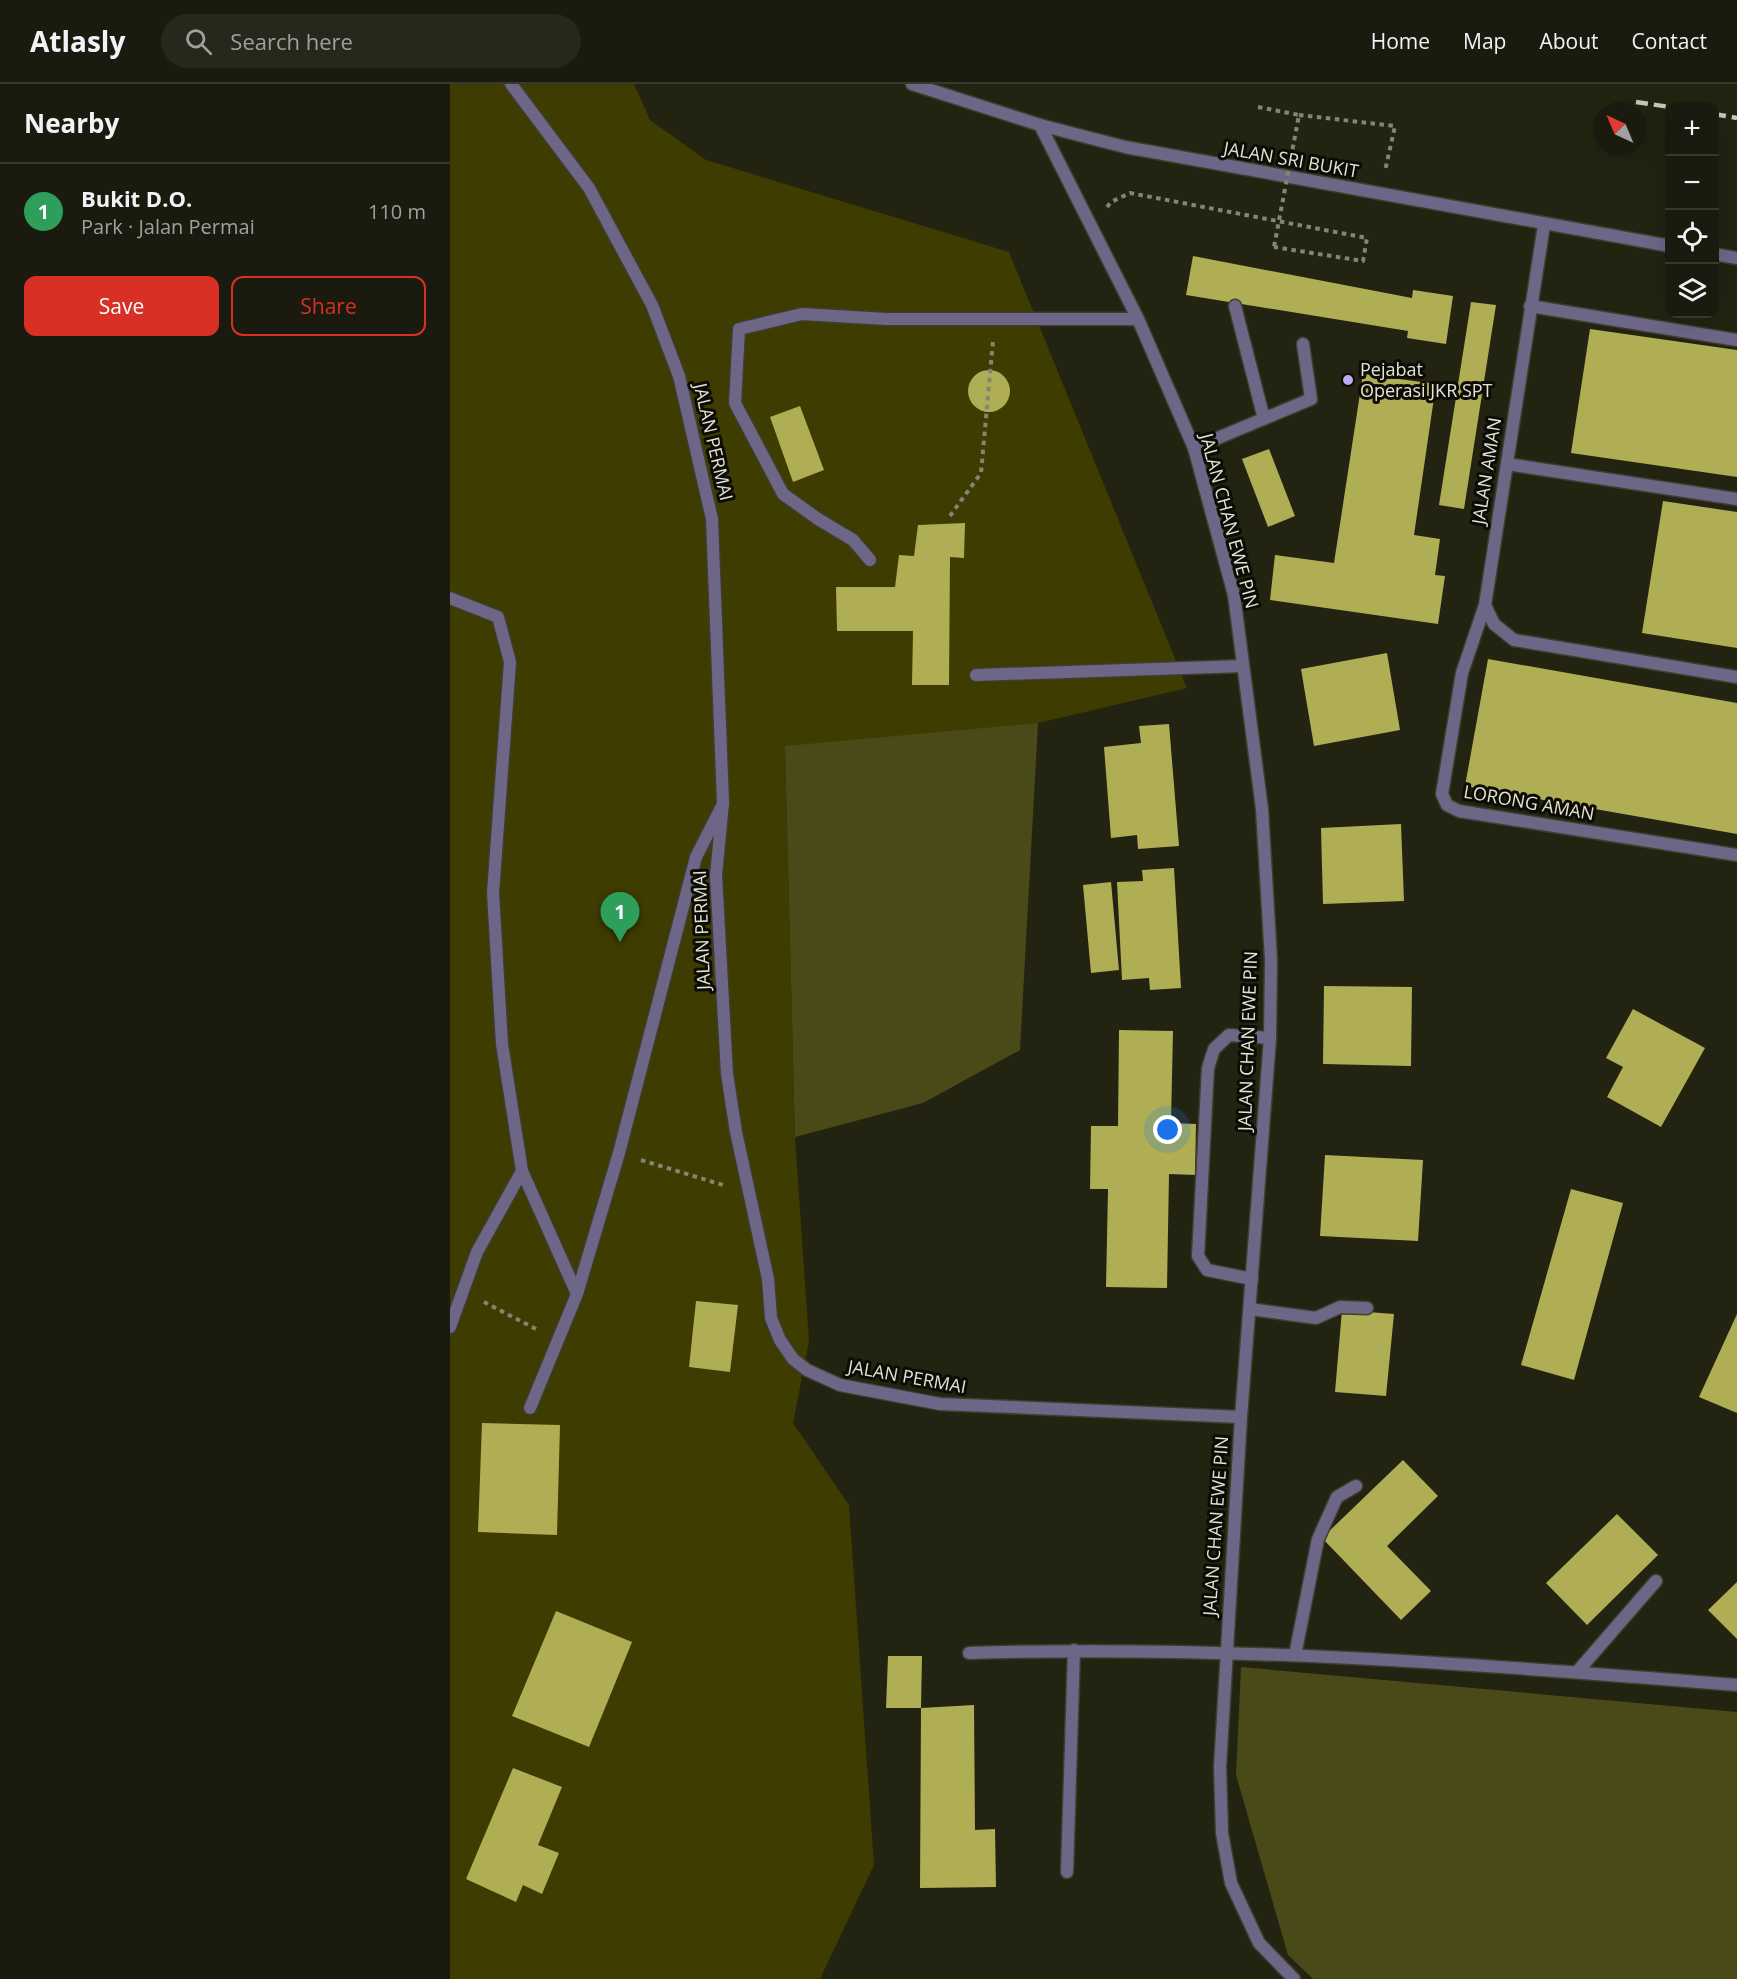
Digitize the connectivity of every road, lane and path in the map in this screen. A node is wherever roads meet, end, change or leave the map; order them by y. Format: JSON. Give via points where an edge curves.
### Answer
{"nodes":[{"id":1,"x":511,"y":84,"type":"edge"},
{"id":2,"x":912,"y":84,"type":"edge"},
{"id":3,"x":1258,"y":107,"type":"dead end"},
{"id":4,"x":1299,"y":115,"type":"junction"},
{"id":5,"x":1040,"y":125,"type":"junction"},
{"id":6,"x":1380,"y":194,"type":"junction"},
{"id":7,"x":1545,"y":225,"type":"junction"},
{"id":8,"x":1094,"y":228,"type":"junction"},
{"id":9,"x":1665,"y":245,"type":"edge"},
{"id":10,"x":1719,"y":255,"type":"edge"},
{"id":11,"x":1737,"y":258,"type":"edge"},
{"id":12,"x":1234,"y":306,"type":"dead end"},
{"id":13,"x":1530,"y":306,"type":"junction"},
{"id":14,"x":998,"y":319,"type":"junction"},
{"id":15,"x":1138,"y":319,"type":"junction"},
{"id":16,"x":1737,"y":340,"type":"edge"},
{"id":17,"x":1303,"y":344,"type":"dead end"},
{"id":18,"x":1264,"y":419,"type":"junction"},
{"id":19,"x":1194,"y":448,"type":"junction"},
{"id":20,"x":1507,"y":464,"type":"junction"},
{"id":21,"x":1737,"y":499,"type":"edge"},
{"id":22,"x":950,"y":516,"type":"dead end"},
{"id":23,"x":870,"y":560,"type":"dead end"},
{"id":24,"x":450,"y":598,"type":"edge"},
{"id":25,"x":1485,"y":605,"type":"junction"},
{"id":26,"x":1243,"y":666,"type":"junction"},
{"id":27,"x":976,"y":675,"type":"dead end"},
{"id":28,"x":1737,"y":677,"type":"edge"},
{"id":29,"x":723,"y":802,"type":"junction"},
{"id":30,"x":1737,"y":855,"type":"edge"},
{"id":31,"x":1270,"y":1038,"type":"junction"},
{"id":32,"x":619,"y":1154,"type":"junction"},
{"id":33,"x":522,"y":1171,"type":"junction"},
{"id":34,"x":749,"y":1193,"type":"junction"},
{"id":35,"x":1252,"y":1279,"type":"junction"},
{"id":36,"x":463,"y":1291,"type":"junction"},
{"id":37,"x":577,"y":1294,"type":"junction"},
{"id":38,"x":1367,"y":1308,"type":"dead end"},
{"id":39,"x":1250,"y":1309,"type":"junction"},
{"id":40,"x":450,"y":1327,"type":"edge"},
{"id":41,"x":558,"y":1340,"type":"junction"},
{"id":42,"x":530,"y":1408,"type":"dead end"},
{"id":43,"x":1241,"y":1417,"type":"junction"},
{"id":44,"x":1356,"y":1486,"type":"dead end"},
{"id":45,"x":1656,"y":1581,"type":"dead end"},
{"id":46,"x":1074,"y":1650,"type":"junction"},
{"id":47,"x":1226,"y":1651,"type":"junction"},
{"id":48,"x":969,"y":1653,"type":"dead end"},
{"id":49,"x":1295,"y":1655,"type":"junction"},
{"id":50,"x":1577,"y":1672,"type":"junction"},
{"id":51,"x":1737,"y":1685,"type":"edge"},
{"id":52,"x":1067,"y":1872,"type":"dead end"},
{"id":53,"x":1294,"y":1979,"type":"edge"}],
"edges":[{"from":1,"to":29,"type":"street","name":"JALAN PERMAI","via":[[590,188],[651,305],[679,376],[712,519]]},
{"from":2,"to":5,"type":"street","name":"JALAN SRI BUKIT"},
{"from":3,"to":4,"type":"path","bridge":true},
{"from":4,"to":6,"type":"path","via":[[1395,126]]},
{"from":4,"to":8,"type":"path","bridge":true,"via":[[1274,247],[1363,261],[1367,238],[1130,193],[1111,202]]},
{"from":5,"to":6,"type":"street","name":"JALAN SRI BUKIT","via":[[1206,164]]},
{"from":5,"to":8,"type":"street","name":"JALAN CHAN EWE PIN"},
{"from":6,"to":7,"type":"street","name":"JALAN SRI BUKIT"},
{"from":7,"to":9,"type":"street","name":"JALAN SRI BUKIT"},
{"from":7,"to":13,"type":"street","name":"JALAN AMAN"},
{"from":8,"to":15,"type":"street","name":"JALAN CHAN EWE PIN"},
{"from":10,"to":11,"type":"street"},
{"from":12,"to":18,"type":"street"},
{"from":13,"to":16,"type":"street"},
{"from":13,"to":20,"type":"street","name":"JALAN AMAN"},
{"from":14,"to":15,"type":"street"},
{"from":14,"to":22,"type":"path","via":[[981,472]]},
{"from":14,"to":23,"type":"street","via":[[802,314],[739,329],[735,403],[783,494],[853,540]]},
{"from":15,"to":19,"type":"street","name":"JALAN CHAN EWE PIN"},
{"from":17,"to":18,"type":"street","via":[[1311,399]]},
{"from":18,"to":19,"type":"street"},
{"from":19,"to":26,"type":"street","name":"JALAN CHAN EWE PIN","via":[[1234,596]]},
{"from":20,"to":21,"type":"street"},
{"from":20,"to":25,"type":"street","name":"JALAN AMAN"},
{"from":24,"to":33,"type":"street","via":[[498,617],[510,662],[494,893],[502,1044]]},
{"from":25,"to":28,"type":"street","via":[[1494,624],[1514,640]]},
{"from":25,"to":30,"type":"street","name":"LORONG AMAN","via":[[1462,673],[1442,794],[1447,805],[1459,811],[1551,827]]},
{"from":26,"to":27,"type":"street"},
{"from":26,"to":31,"type":"street","name":"JALAN CHAN EWE PIN","via":[[1262,809],[1271,960]]},
{"from":29,"to":32,"type":"street","via":[[696,857]]},
{"from":29,"to":34,"type":"street","name":"JALAN PERMAI","via":[[716,874],[727,1074]]},
{"from":31,"to":35,"type":"street","name":"JALAN CHAN EWE PIN"},
{"from":31,"to":35,"type":"street","via":[[1229,1035],[1214,1049],[1208,1068],[1198,1256],[1207,1270]]},
{"from":32,"to":34,"type":"path"},
{"from":32,"to":37,"type":"street"},
{"from":33,"to":36,"type":"street","via":[[477,1252]]},
{"from":33,"to":37,"type":"street"},
{"from":34,"to":43,"type":"street","name":"JALAN PERMAI","via":[[768,1279],[771,1318],[793,1359],[807,1370],[840,1385],[940,1404]]},
{"from":35,"to":39,"type":"street","name":"JALAN CHAN EWE PIN"},
{"from":36,"to":40,"type":"street"},
{"from":36,"to":41,"type":"path"},
{"from":37,"to":41,"type":"street"},
{"from":38,"to":39,"type":"street","via":[[1340,1307],[1316,1318]]},
{"from":39,"to":43,"type":"street","name":"JALAN CHAN EWE PIN"},
{"from":41,"to":42,"type":"street"},
{"from":43,"to":47,"type":"street","name":"JALAN CHAN EWE PIN"},
{"from":44,"to":49,"type":"street","via":[[1337,1497],[1318,1539]]},
{"from":45,"to":50,"type":"street"},
{"from":46,"to":47,"type":"street"},
{"from":46,"to":48,"type":"street"},
{"from":46,"to":52,"type":"street"},
{"from":47,"to":49,"type":"street"},
{"from":47,"to":53,"type":"street","name":"JALAN CHAN EWE PIN","via":[[1220,1767],[1222,1833],[1231,1883],[1259,1943]]},
{"from":49,"to":50,"type":"street"},
{"from":50,"to":51,"type":"street"}]}
